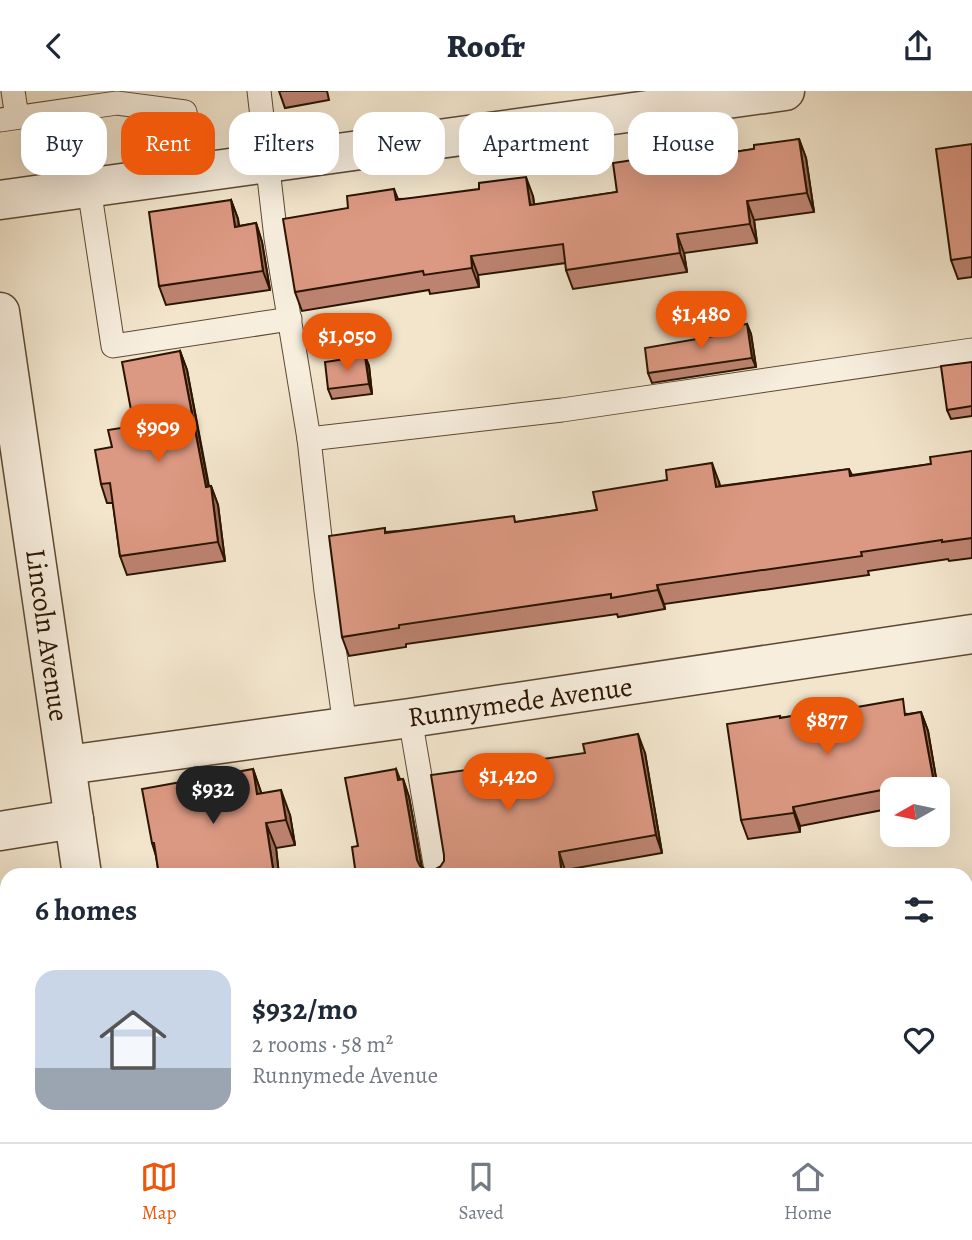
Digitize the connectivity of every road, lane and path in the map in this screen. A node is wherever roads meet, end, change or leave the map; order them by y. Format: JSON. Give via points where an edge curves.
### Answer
{"nodes":[{"id":1,"x":13,"y":91,"type":"edge"},
{"id":2,"x":259,"y":91,"type":"edge"},
{"id":3,"x":785,"y":91,"type":"edge"},
{"id":4,"x":116,"y":97,"type":"edge"},
{"id":5,"x":64,"y":100,"type":"edge"},
{"id":6,"x":572,"y":105,"type":"edge"},
{"id":7,"x":185,"y":112,"type":"edge"},
{"id":8,"x":261,"y":112,"type":"edge"},
{"id":9,"x":9,"y":118,"type":"edge"},
{"id":10,"x":339,"y":149,"type":"edge"},
{"id":11,"x":174,"y":175,"type":"edge"},
{"id":12,"x":269,"y":175,"type":"edge"},
{"id":13,"x":89,"y":188,"type":"junction"},
{"id":14,"x":0,"y":200,"type":"edge"},
{"id":15,"x":0,"y":312,"type":"edge"},
{"id":16,"x":290,"y":319,"type":"junction"},
{"id":17,"x":972,"y":350,"type":"edge"},
{"id":18,"x":309,"y":439,"type":"junction"},
{"id":19,"x":972,"y":634,"type":"edge"},
{"id":20,"x":410,"y":718,"type":"junction"},
{"id":21,"x":345,"y":726,"type":"junction"},
{"id":22,"x":67,"y":765,"type":"junction"},
{"id":23,"x":74,"y":819,"type":"junction"},
{"id":24,"x":0,"y":831,"type":"edge"},
{"id":25,"x":81,"y":868,"type":"edge"},
{"id":26,"x":437,"y":868,"type":"edge"}],
"edges":[{"from":1,"to":9,"type":"lane"},
{"from":2,"to":8,"type":"lane"},
{"from":3,"to":6,"type":"street"},
{"from":4,"to":5,"type":"lane"},
{"from":4,"to":7,"type":"lane"},
{"from":5,"to":9,"type":"lane"},
{"from":6,"to":10,"type":"street"},
{"from":11,"to":13,"type":"street"},
{"from":12,"to":16,"type":"lane"},
{"from":13,"to":14,"type":"street"},
{"from":13,"to":16,"type":"lane","via":[[113,346]]},
{"from":15,"to":22,"type":"street","name":"Lincoln Avenue"},
{"from":16,"to":18,"type":"lane"},
{"from":17,"to":18,"type":"lane","via":[[562,410]]},
{"from":18,"to":21,"type":"lane"},
{"from":19,"to":20,"type":"street","name":"Runnymede Avenue"},
{"from":20,"to":21,"type":"street","name":"Runnymede Avenue"},
{"from":20,"to":26,"type":"lane"},
{"from":21,"to":22,"type":"street","name":"Runnymede Avenue"},
{"from":22,"to":23,"type":"street","name":"Lincoln Avenue"},
{"from":23,"to":24,"type":"street"},
{"from":23,"to":25,"type":"street","name":"Lincoln Avenue"}]}
